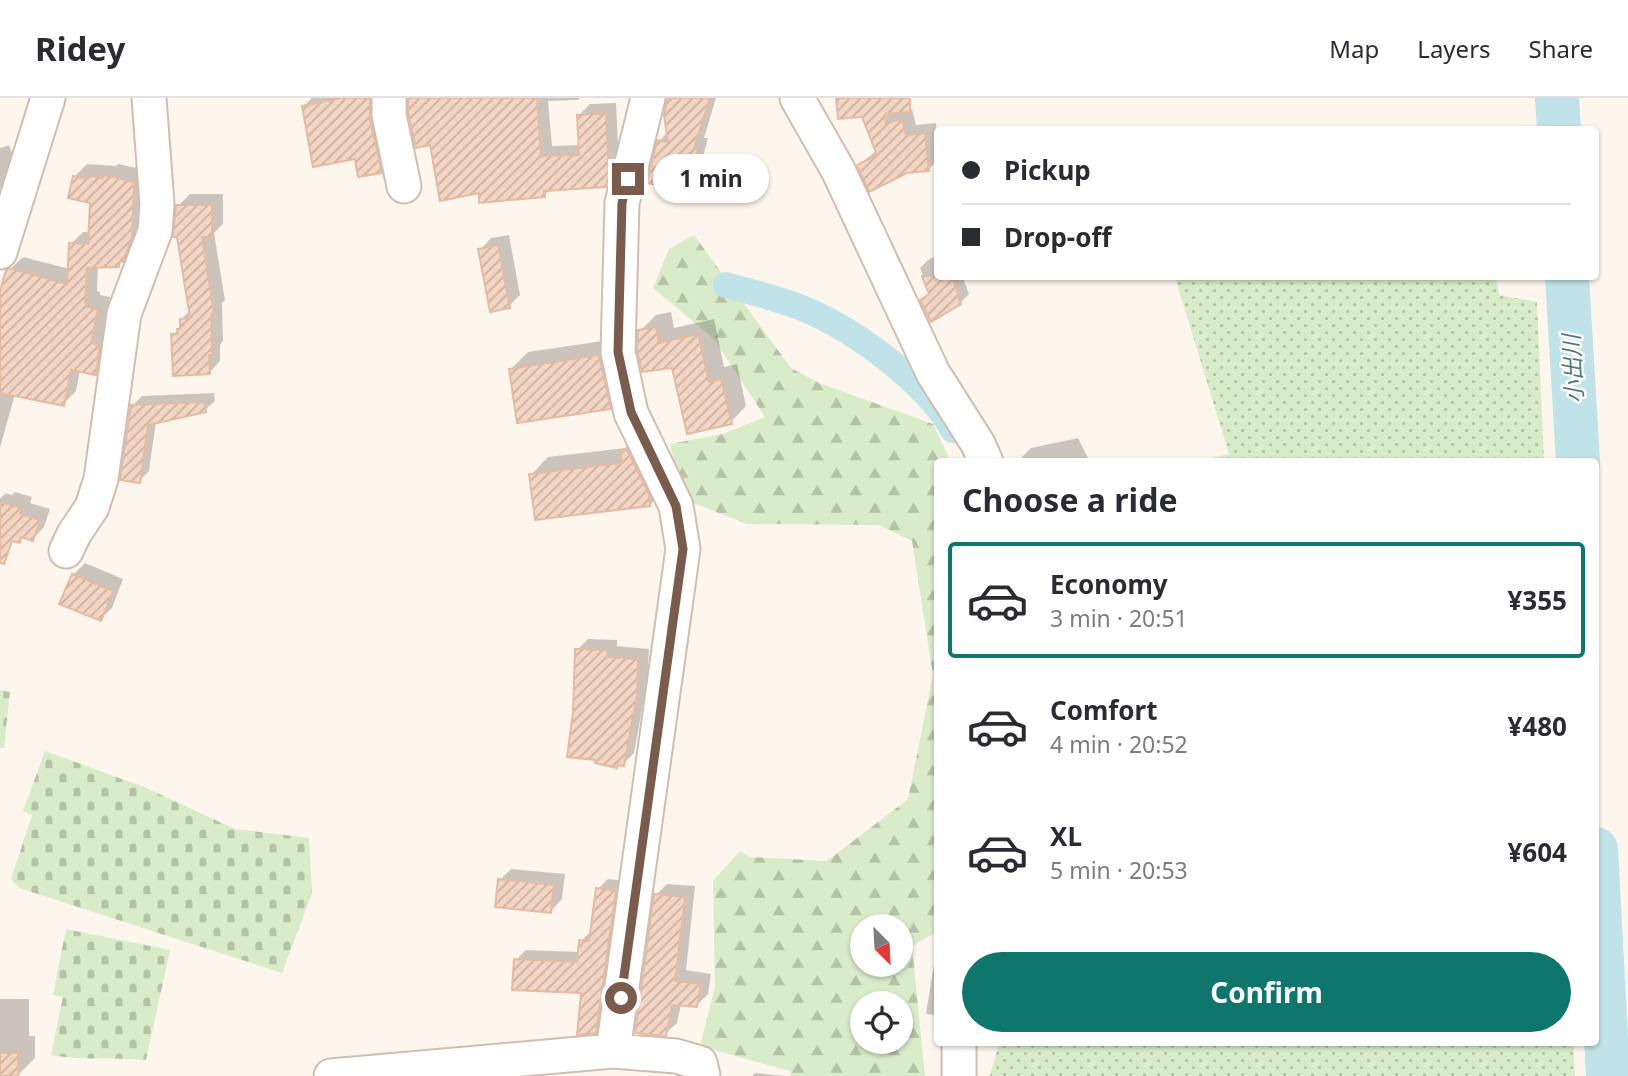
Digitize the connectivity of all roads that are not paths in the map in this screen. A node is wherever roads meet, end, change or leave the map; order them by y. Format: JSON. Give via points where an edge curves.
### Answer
{"nodes":[{"id":1,"x":48,"y":98,"type":"edge"},
{"id":2,"x":149,"y":98,"type":"edge"},
{"id":3,"x":389,"y":98,"type":"edge"},
{"id":4,"x":648,"y":98,"type":"edge"},
{"id":5,"x":797,"y":98,"type":"edge"},
{"id":6,"x":404,"y":186,"type":"dead end"},
{"id":7,"x":0,"y":252,"type":"edge"},
{"id":8,"x":984,"y":458,"type":"edge"},
{"id":9,"x":66,"y":551,"type":"dead end"},
{"id":10,"x":959,"y":1046,"type":"edge"},
{"id":11,"x":613,"y":1051,"type":"junction"},
{"id":12,"x":331,"y":1076,"type":"edge"},
{"id":13,"x":703,"y":1076,"type":"edge"},
{"id":14,"x":959,"y":1076,"type":"edge"}],
"edges":[{"from":1,"to":7,"type":"street"},
{"from":2,"to":9,"type":"street","via":[[155,231],[124,314],[101,479],[92,507]]},
{"from":3,"to":6,"type":"street","via":[[388,115]]},
{"from":4,"to":11,"type":"street","via":[[622,203],[618,352],[631,412],[676,506],[683,549]]},
{"from":5,"to":8,"type":"street","via":[[838,170],[933,373]]},
{"from":10,"to":14,"type":"street"},
{"from":11,"to":12,"type":"street"},
{"from":11,"to":13,"type":"street","via":[[676,1056],[700,1063]]}]}
